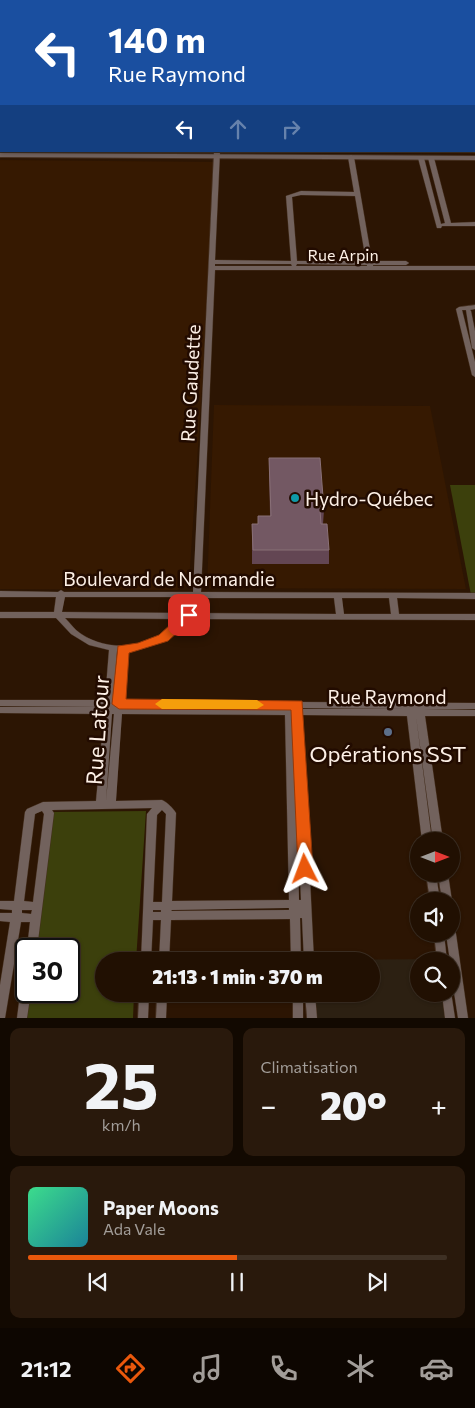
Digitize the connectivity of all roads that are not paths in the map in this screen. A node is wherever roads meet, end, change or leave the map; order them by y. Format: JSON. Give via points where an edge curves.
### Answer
{"nodes":[{"id":1,"x":0,"y":155,"type":"edge"},
{"id":2,"x":217,"y":156,"type":"edge"},
{"id":3,"x":10,"y":158,"type":"junction"},
{"id":4,"x":475,"y":158,"type":"edge"},
{"id":5,"x":0,"y":160,"type":"edge"},
{"id":6,"x":352,"y":160,"type":"junction"},
{"id":7,"x":422,"y":160,"type":"junction"},
{"id":8,"x":431,"y":160,"type":"junction"},
{"id":9,"x":475,"y":162,"type":"edge"},
{"id":10,"x":357,"y":194,"type":"junction"},
{"id":11,"x":431,"y":196,"type":"junction"},
{"id":12,"x":440,"y":196,"type":"junction"},
{"id":13,"x":448,"y":223,"type":"junction"},
{"id":14,"x":475,"y":224,"type":"edge"},
{"id":15,"x":439,"y":227,"type":"junction"},
{"id":16,"x":475,"y":228,"type":"edge"},
{"id":17,"x":475,"y":263,"type":"edge"},
{"id":18,"x":212,"y":265,"type":"junction"},
{"id":19,"x":294,"y":265,"type":"junction"},
{"id":20,"x":369,"y":265,"type":"junction"},
{"id":21,"x":475,"y":268,"type":"edge"},
{"id":22,"x":475,"y":307,"type":"edge"},
{"id":23,"x":467,"y":310,"type":"edge"},
{"id":24,"x":475,"y":348,"type":"edge"},
{"id":25,"x":475,"y":376,"type":"edge"},
{"id":26,"x":61,"y":593,"type":"junction"},
{"id":27,"x":0,"y":594,"type":"edge"},
{"id":28,"x":197,"y":594,"type":"junction"},
{"id":29,"x":338,"y":595,"type":"junction"},
{"id":30,"x":393,"y":595,"type":"junction"},
{"id":31,"x":475,"y":596,"type":"edge"},
{"id":32,"x":0,"y":615,"type":"edge"},
{"id":33,"x":58,"y":615,"type":"junction"},
{"id":34,"x":189,"y":615,"type":"junction"},
{"id":35,"x":340,"y":616,"type":"junction"},
{"id":36,"x":395,"y":617,"type":"junction"},
{"id":37,"x":475,"y":617,"type":"edge"},
{"id":38,"x":118,"y":649,"type":"junction"},
{"id":39,"x":0,"y":703,"type":"edge"},
{"id":40,"x":475,"y":706,"type":"edge"},
{"id":41,"x":113,"y":707,"type":"junction"},
{"id":42,"x":293,"y":708,"type":"junction"},
{"id":43,"x":415,"y":709,"type":"junction"},
{"id":44,"x":0,"y":710,"type":"edge"},
{"id":45,"x":475,"y":713,"type":"edge"},
{"id":46,"x":421,"y":798,"type":"junction"},
{"id":47,"x":432,"y":798,"type":"junction"},
{"id":48,"x":297,"y":800,"type":"junction"},
{"id":49,"x":101,"y":804,"type":"junction"},
{"id":50,"x":112,"y":804,"type":"junction"},
{"id":51,"x":162,"y":804,"type":"junction"},
{"id":52,"x":43,"y":806,"type":"junction"},
{"id":53,"x":426,"y":832,"type":"edge"},
{"id":54,"x":437,"y":832,"type":"edge"},
{"id":55,"x":0,"y":905,"type":"edge"},
{"id":56,"x":18,"y":906,"type":"junction"},
{"id":57,"x":37,"y":906,"type":"junction"},
{"id":58,"x":295,"y":909,"type":"junction"},
{"id":59,"x":307,"y":909,"type":"junction"},
{"id":60,"x":166,"y":910,"type":"junction"},
{"id":61,"x":148,"y":911,"type":"junction"},
{"id":62,"x":0,"y":917,"type":"edge"},
{"id":63,"x":16,"y":918,"type":"junction"},
{"id":64,"x":36,"y":918,"type":"junction"},
{"id":65,"x":33,"y":938,"type":"edge"},
{"id":66,"x":146,"y":952,"type":"edge"},
{"id":67,"x":164,"y":952,"type":"edge"},
{"id":68,"x":296,"y":952,"type":"edge"},
{"id":69,"x":309,"y":952,"type":"edge"},
{"id":70,"x":144,"y":1002,"type":"edge"},
{"id":71,"x":162,"y":1002,"type":"edge"},
{"id":72,"x":298,"y":1002,"type":"edge"},
{"id":73,"x":311,"y":1002,"type":"edge"},
{"id":74,"x":448,"y":1002,"type":"edge"},
{"id":75,"x":459,"y":1002,"type":"edge"},
{"id":76,"x":24,"y":1003,"type":"edge"},
{"id":77,"x":0,"y":1018,"type":"edge"},
{"id":78,"x":22,"y":1018,"type":"edge"},
{"id":79,"x":143,"y":1018,"type":"edge"},
{"id":80,"x":161,"y":1018,"type":"edge"},
{"id":81,"x":298,"y":1018,"type":"edge"},
{"id":82,"x":312,"y":1018,"type":"edge"},
{"id":83,"x":450,"y":1018,"type":"edge"},
{"id":84,"x":463,"y":1018,"type":"edge"}],
"edges":[{"from":1,"to":3,"type":"street"},
{"from":2,"to":3,"type":"street"},
{"from":2,"to":6,"type":"street"},
{"from":2,"to":18,"type":"street","name":"Rue Gaudette"},
{"from":3,"to":5,"type":"street"},
{"from":4,"to":8,"type":"street"},
{"from":6,"to":7,"type":"street"},
{"from":6,"to":10,"type":"street"},
{"from":7,"to":8,"type":"street"},
{"from":7,"to":11,"type":"street"},
{"from":8,"to":9,"type":"street"},
{"from":8,"to":12,"type":"street"},
{"from":10,"to":19,"type":"street","via":[[302,193],[289,196]]},
{"from":10,"to":20,"type":"street"},
{"from":11,"to":12,"type":"street"},
{"from":11,"to":15,"type":"street"},
{"from":12,"to":13,"type":"street"},
{"from":13,"to":14,"type":"street"},
{"from":13,"to":15,"type":"street"},
{"from":15,"to":16,"type":"street"},
{"from":17,"to":20,"type":"street","name":"Rue Arpin"},
{"from":18,"to":19,"type":"street","name":"Rue Arpin"},
{"from":18,"to":28,"type":"street","name":"Rue Gaudette"},
{"from":19,"to":20,"type":"street","name":"Rue Arpin"},
{"from":20,"to":21,"type":"street","name":"Rue Arpin"},
{"from":22,"to":23,"type":"street"},
{"from":23,"to":24,"type":"street"},
{"from":23,"to":25,"type":"street"},
{"from":26,"to":27,"type":"street","name":"Boulevard de Normandie"},
{"from":26,"to":28,"type":"street","name":"Boulevard de Normandie"},
{"from":26,"to":33,"type":"street"},
{"from":28,"to":29,"type":"street","name":"Boulevard de Normandie"},
{"from":28,"to":34,"type":"street","name":"Rue Gaudette"},
{"from":29,"to":30,"type":"street","name":"Boulevard de Normandie"},
{"from":29,"to":35,"type":"street"},
{"from":30,"to":31,"type":"street","name":"Boulevard de Normandie"},
{"from":30,"to":36,"type":"street"},
{"from":32,"to":33,"type":"street","name":"Boulevard de Normandie"},
{"from":33,"to":34,"type":"street","name":"Boulevard de Normandie"},
{"from":33,"to":38,"type":"street","name":"Rue Latour","via":[[66,627],[94,645]]},
{"from":34,"to":35,"type":"street","name":"Boulevard de Normandie"},
{"from":34,"to":38,"type":"street","name":"Rue Latour","via":[[163,638],[139,647]]},
{"from":35,"to":36,"type":"street","name":"Boulevard de Normandie"},
{"from":36,"to":37,"type":"street","name":"Boulevard de Normandie"},
{"from":38,"to":41,"type":"street","name":"Rue Latour"},
{"from":39,"to":41,"type":"street","name":"Rue Raymond"},
{"from":40,"to":43,"type":"street","name":"Rue Raymond"},
{"from":41,"to":42,"type":"street","name":"Rue Raymond"},
{"from":41,"to":44,"type":"street","name":"Rue Raymond"},
{"from":41,"to":49,"type":"street","name":"Rue Latour"},
{"from":41,"to":50,"type":"street","name":"Rue Latour"},
{"from":42,"to":43,"type":"street","name":"Rue Raymond"},
{"from":42,"to":48,"type":"street"},
{"from":43,"to":45,"type":"street","name":"Rue Raymond"},
{"from":43,"to":46,"type":"street"},
{"from":43,"to":47,"type":"street"},
{"from":46,"to":47,"type":"street"},
{"from":46,"to":53,"type":"street"},
{"from":47,"to":54,"type":"street"},
{"from":48,"to":58,"type":"street"},
{"from":48,"to":59,"type":"street"},
{"from":49,"to":50,"type":"street","name":"Rue Latour"},
{"from":49,"to":52,"type":"street","name":"Rue Latour"},
{"from":50,"to":51,"type":"street"},
{"from":51,"to":60,"type":"street","via":[[171,813]]},
{"from":51,"to":61,"type":"street","via":[[152,814]]},
{"from":52,"to":56,"type":"street","via":[[30,812]]},
{"from":52,"to":57,"type":"street","via":[[49,813]]},
{"from":55,"to":56,"type":"street"},
{"from":56,"to":57,"type":"street"},
{"from":56,"to":63,"type":"street"},
{"from":57,"to":64,"type":"street"},
{"from":58,"to":59,"type":"street"},
{"from":58,"to":60,"type":"street"},
{"from":58,"to":68,"type":"street"},
{"from":59,"to":69,"type":"street"},
{"from":60,"to":61,"type":"street"},
{"from":60,"to":67,"type":"street"},
{"from":61,"to":66,"type":"street"},
{"from":62,"to":63,"type":"street"},
{"from":63,"to":64,"type":"street"},
{"from":63,"to":77,"type":"street"},
{"from":64,"to":65,"type":"street"},
{"from":70,"to":79,"type":"street"},
{"from":71,"to":80,"type":"street"},
{"from":72,"to":81,"type":"street"},
{"from":73,"to":82,"type":"street"},
{"from":74,"to":83,"type":"street"},
{"from":75,"to":84,"type":"street"},
{"from":76,"to":78,"type":"street"}]}
